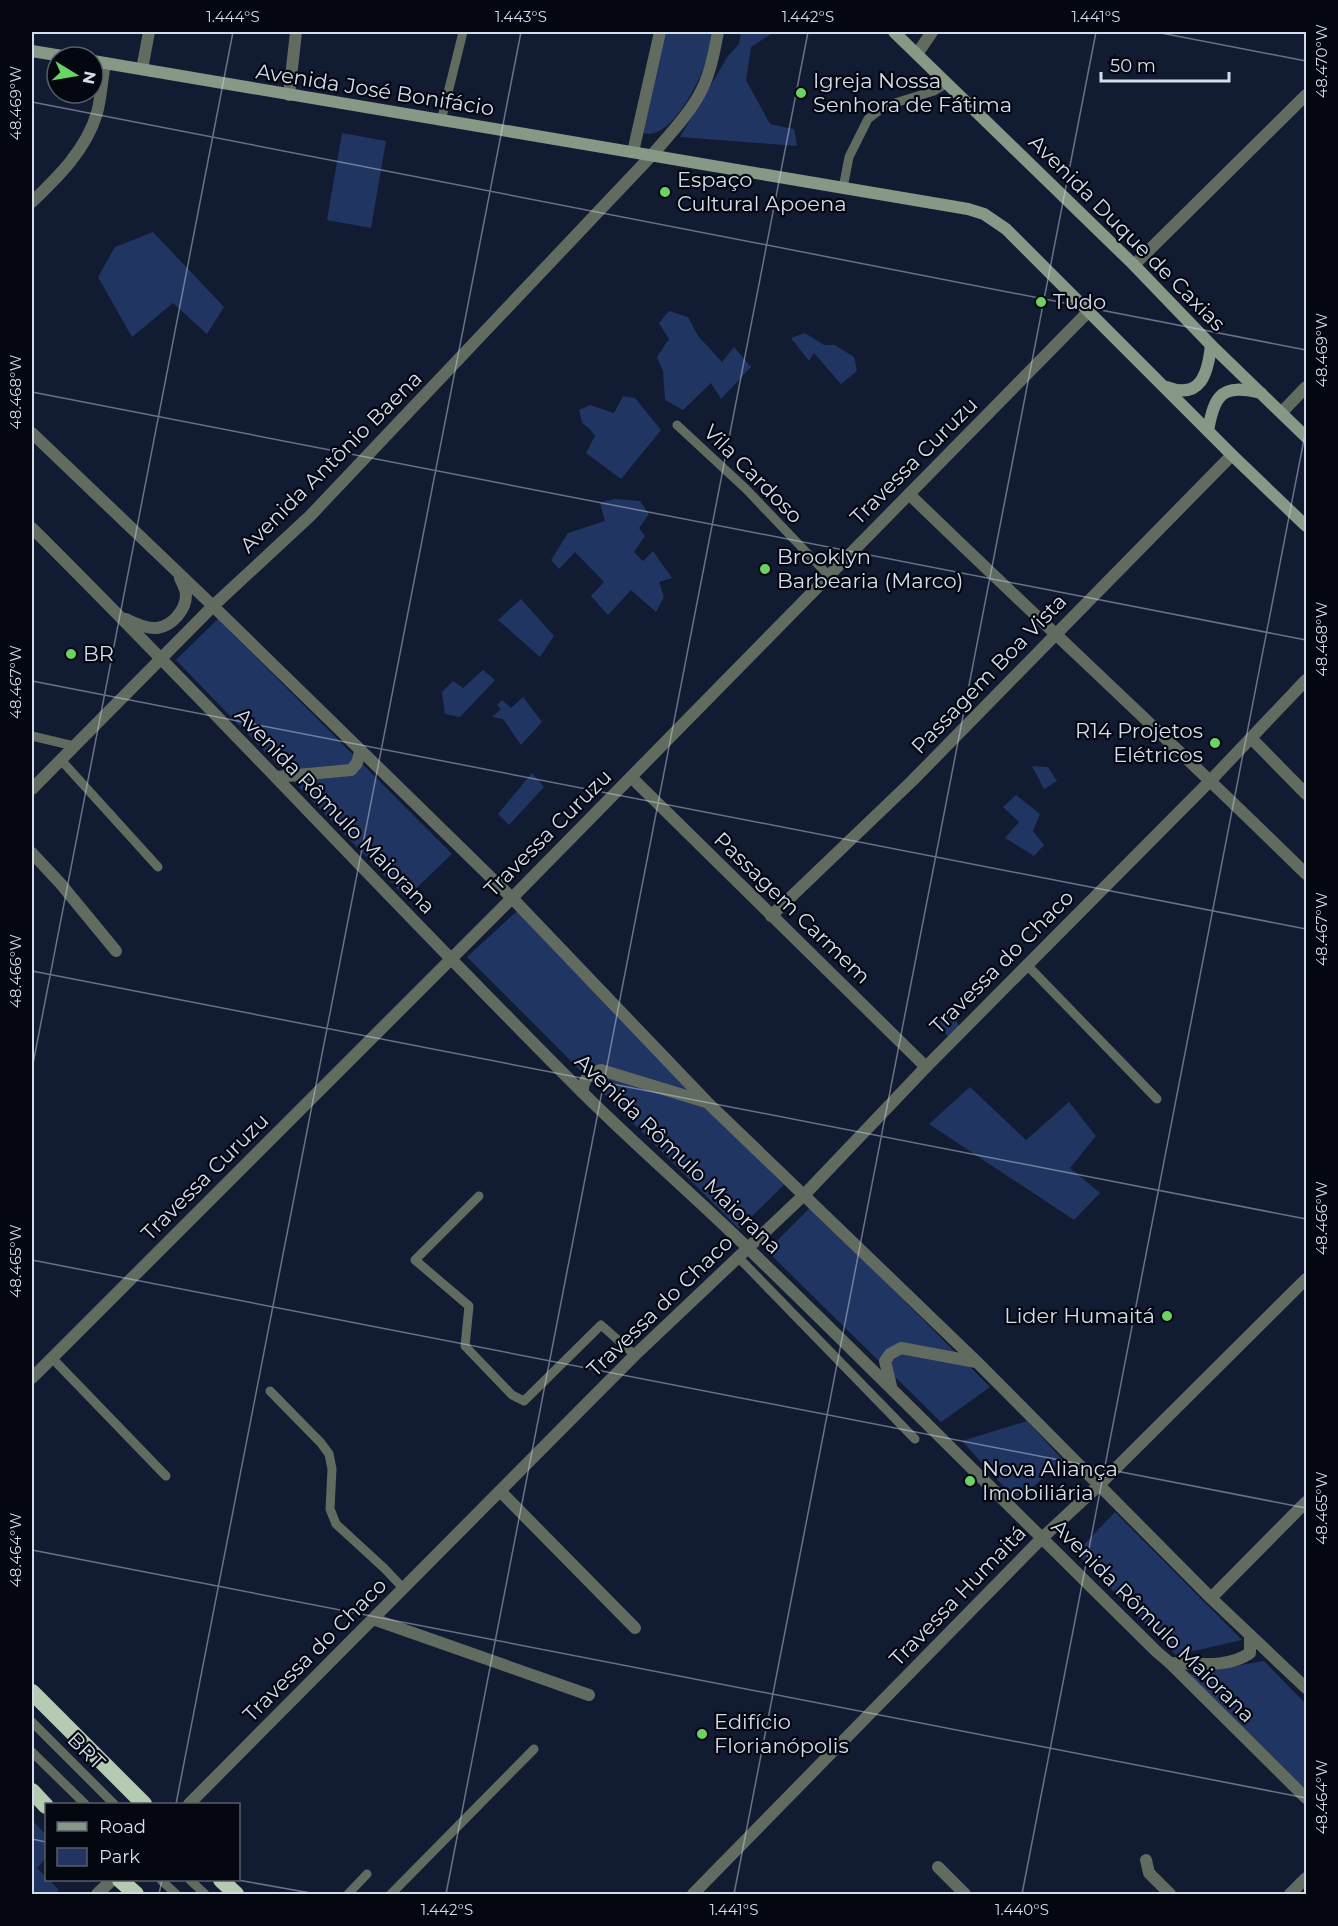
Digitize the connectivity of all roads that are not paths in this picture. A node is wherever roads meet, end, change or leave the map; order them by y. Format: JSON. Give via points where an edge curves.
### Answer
{"nodes":[{"id":1,"x":149,"y":32,"type":"edge"},
{"id":2,"x":296,"y":32,"type":"edge"},
{"id":3,"x":463,"y":32,"type":"edge"},
{"id":4,"x":660,"y":32,"type":"edge"},
{"id":5,"x":718,"y":32,"type":"edge"},
{"id":6,"x":894,"y":32,"type":"edge"},
{"id":7,"x":932,"y":32,"type":"edge"},
{"id":8,"x":917,"y":54,"type":"junction"},
{"id":9,"x":105,"y":63,"type":"edge"},
{"id":10,"x":142,"y":69,"type":"junction"},
{"id":11,"x":947,"y":83,"type":"junction"},
{"id":12,"x":289,"y":95,"type":"junction"},
{"id":13,"x":1306,"y":95,"type":"edge"},
{"id":14,"x":97,"y":105,"type":"edge"},
{"id":15,"x":441,"y":121,"type":"junction"},
{"id":16,"x":633,"y":152,"type":"junction"},
{"id":17,"x":652,"y":155,"type":"junction"},
{"id":18,"x":843,"y":188,"type":"junction"},
{"id":19,"x":32,"y":202,"type":"edge"},
{"id":20,"x":1134,"y":265,"type":"junction"},
{"id":21,"x":1089,"y":311,"type":"junction"},
{"id":22,"x":1211,"y":345,"type":"junction"},
{"id":23,"x":1163,"y":385,"type":"junction"},
{"id":24,"x":1306,"y":387,"type":"edge"},
{"id":25,"x":1262,"y":393,"type":"junction"},
{"id":26,"x":1282,"y":412,"type":"junction"},
{"id":27,"x":677,"y":425,"type":"dead end"},
{"id":28,"x":1208,"y":431,"type":"junction"},
{"id":29,"x":32,"y":433,"type":"edge"},
{"id":30,"x":1306,"y":437,"type":"edge"},
{"id":31,"x":1232,"y":455,"type":"junction"},
{"id":32,"x":909,"y":494,"type":"junction"},
{"id":33,"x":1306,"y":526,"type":"edge"},
{"id":34,"x":32,"y":528,"type":"edge"},
{"id":35,"x":178,"y":573,"type":"junction"},
{"id":36,"x":829,"y":576,"type":"junction"},
{"id":37,"x":213,"y":606,"type":"junction"},
{"id":38,"x":119,"y":615,"type":"junction"},
{"id":39,"x":1054,"y":635,"type":"junction"},
{"id":40,"x":161,"y":657,"type":"junction"},
{"id":41,"x":1306,"y":680,"type":"edge"},
{"id":42,"x":32,"y":736,"type":"edge"},
{"id":43,"x":1251,"y":738,"type":"junction"},
{"id":44,"x":74,"y":746,"type":"junction"},
{"id":45,"x":360,"y":752,"type":"junction"},
{"id":46,"x":61,"y":760,"type":"junction"},
{"id":47,"x":276,"y":777,"type":"junction"},
{"id":48,"x":631,"y":777,"type":"junction"},
{"id":49,"x":1211,"y":780,"type":"junction"},
{"id":50,"x":32,"y":789,"type":"edge"},
{"id":51,"x":1306,"y":794,"type":"edge"},
{"id":52,"x":32,"y":853,"type":"edge"},
{"id":53,"x":158,"y":867,"type":"dead end"},
{"id":54,"x":1306,"y":874,"type":"edge"},
{"id":55,"x":512,"y":898,"type":"junction"},
{"id":56,"x":771,"y":916,"type":"junction"},
{"id":57,"x":116,"y":951,"type":"dead end"},
{"id":58,"x":450,"y":958,"type":"junction"},
{"id":59,"x":1027,"y":965,"type":"junction"},
{"id":60,"x":926,"y":1067,"type":"junction"},
{"id":61,"x":583,"y":1093,"type":"junction"},
{"id":62,"x":1157,"y":1099,"type":"dead end"},
{"id":63,"x":707,"y":1102,"type":"junction"},
{"id":64,"x":805,"y":1194,"type":"junction"},
{"id":65,"x":479,"y":1196,"type":"dead end"},
{"id":66,"x":748,"y":1248,"type":"junction"},
{"id":67,"x":738,"y":1257,"type":"junction"},
{"id":68,"x":1306,"y":1280,"type":"edge"},
{"id":69,"x":635,"y":1355,"type":"junction"},
{"id":70,"x":52,"y":1358,"type":"junction"},
{"id":71,"x":977,"y":1362,"type":"junction"},
{"id":72,"x":32,"y":1378,"type":"edge"},
{"id":73,"x":891,"y":1386,"type":"junction"},
{"id":74,"x":270,"y":1391,"type":"dead end"},
{"id":75,"x":915,"y":1439,"type":"dead end"},
{"id":76,"x":166,"y":1476,"type":"dead end"},
{"id":77,"x":1098,"y":1486,"type":"junction"},
{"id":78,"x":500,"y":1491,"type":"junction"},
{"id":79,"x":1306,"y":1502,"type":"edge"},
{"id":80,"x":1042,"y":1538,"type":"junction"},
{"id":81,"x":404,"y":1588,"type":"junction"},
{"id":82,"x":1211,"y":1598,"type":"junction"},
{"id":83,"x":373,"y":1619,"type":"junction"},
{"id":84,"x":635,"y":1628,"type":"dead end"},
{"id":85,"x":1250,"y":1635,"type":"junction"},
{"id":86,"x":1170,"y":1663,"type":"junction"},
{"id":87,"x":1306,"y":1688,"type":"edge"},
{"id":88,"x":32,"y":1692,"type":"edge"},
{"id":89,"x":589,"y":1695,"type":"dead end"},
{"id":90,"x":32,"y":1722,"type":"edge"},
{"id":91,"x":534,"y":1749,"type":"dead end"},
{"id":92,"x":32,"y":1752,"type":"edge"},
{"id":93,"x":32,"y":1791,"type":"edge"},
{"id":94,"x":1306,"y":1798,"type":"edge"},
{"id":95,"x":84,"y":1803,"type":"edge"},
{"id":96,"x":113,"y":1803,"type":"edge"},
{"id":97,"x":143,"y":1803,"type":"edge"},
{"id":98,"x":190,"y":1803,"type":"edge"},
{"id":99,"x":45,"y":1805,"type":"edge"},
{"id":100,"x":1146,"y":1860,"type":"dead end"},
{"id":101,"x":938,"y":1866,"type":"dead end"},
{"id":102,"x":367,"y":1874,"type":"dead end"},
{"id":103,"x":1306,"y":1878,"type":"edge"},
{"id":104,"x":111,"y":1881,"type":"edge"},
{"id":105,"x":121,"y":1881,"type":"edge"},
{"id":106,"x":162,"y":1881,"type":"edge"},
{"id":107,"x":191,"y":1881,"type":"edge"},
{"id":108,"x":222,"y":1881,"type":"edge"},
{"id":109,"x":97,"y":1894,"type":"edge"},
{"id":110,"x":136,"y":1894,"type":"edge"},
{"id":111,"x":176,"y":1894,"type":"edge"},
{"id":112,"x":205,"y":1894,"type":"edge"},
{"id":113,"x":236,"y":1894,"type":"edge"},
{"id":114,"x":348,"y":1894,"type":"edge"},
{"id":115,"x":391,"y":1894,"type":"edge"},
{"id":116,"x":693,"y":1894,"type":"edge"},
{"id":117,"x":965,"y":1894,"type":"edge"},
{"id":118,"x":1170,"y":1894,"type":"edge"},
{"id":119,"x":1290,"y":1894,"type":"edge"}],
"edges":[{"from":1,"to":10,"type":"street"},
{"from":2,"to":12,"type":"street"},
{"from":3,"to":15,"type":"lane"},
{"from":4,"to":16,"type":"street"},
{"from":5,"to":17,"type":"street","name":"Avenida Antônio Baena","via":[[710,69],[699,95]]},
{"from":6,"to":8,"type":"main road","name":"Avenida Duque de Caxias"},
{"from":7,"to":8,"type":"street"},
{"from":8,"to":11,"type":"main road","name":"Avenida Duque de Caxias"},
{"from":9,"to":10,"type":"main road","name":"Avenida José Bonifácio"},
{"from":10,"to":12,"type":"main road","name":"Avenida José Bonifácio"},
{"from":11,"to":18,"type":"lane","via":[[934,92],[885,106],[868,119],[849,157]]},
{"from":11,"to":20,"type":"main road","name":"Avenida Duque de Caxias"},
{"from":12,"to":15,"type":"main road","name":"Avenida José Bonifácio"},
{"from":13,"to":20,"type":"street"},
{"from":14,"to":19,"type":"street","via":[[87,138],[64,171]]},
{"from":15,"to":16,"type":"main road","name":"Avenida José Bonifácio"},
{"from":16,"to":17,"type":"main road","name":"Avenida José Bonifácio"},
{"from":17,"to":18,"type":"main road"},
{"from":17,"to":37,"type":"street","name":"Avenida Antônio Baena","via":[[310,516]]},
{"from":18,"to":21,"type":"main road","via":[[984,214],[1006,229]]},
{"from":20,"to":22,"type":"main road","name":"Avenida Duque de Caxias"},
{"from":21,"to":23,"type":"main road"},
{"from":21,"to":32,"type":"street","name":"Travessa Curuzu"},
{"from":22,"to":23,"type":"main road","via":[[1209,366],[1202,381],[1190,390],[1178,391]]},
{"from":22,"to":25,"type":"main road","name":"Avenida Duque de Caxias"},
{"from":23,"to":28,"type":"main road"},
{"from":24,"to":26,"type":"street"},
{"from":25,"to":26,"type":"main road","name":"Avenida Duque de Caxias"},
{"from":25,"to":28,"type":"main road","via":[[1242,388],[1220,396],[1212,410]]},
{"from":26,"to":30,"type":"main road","name":"Avenida Duque de Caxias"},
{"from":27,"to":36,"type":"lane","name":"Vila Cardoso","via":[[746,489]]},
{"from":28,"to":31,"type":"main road"},
{"from":29,"to":35,"type":"street"},
{"from":31,"to":33,"type":"main road"},
{"from":31,"to":39,"type":"street","name":"Passagem Boa Vista"},
{"from":32,"to":36,"type":"street","name":"Travessa Curuzu"},
{"from":32,"to":39,"type":"street"},
{"from":34,"to":38,"type":"street","name":"Avenida Rômulo Maiorana"},
{"from":35,"to":37,"type":"street"},
{"from":35,"to":38,"type":"street","via":[[186,592],[185,604],[167,625],[155,629]]},
{"from":36,"to":48,"type":"street","name":"Travessa Curuzu"},
{"from":37,"to":40,"type":"street","name":"Avenida Antônio Baena"},
{"from":37,"to":45,"type":"street"},
{"from":38,"to":40,"type":"street","name":"Avenida Rômulo Maiorana"},
{"from":39,"to":49,"type":"street"},
{"from":39,"to":56,"type":"street","name":"Passagem Boa Vista","via":[[912,781]]},
{"from":40,"to":44,"type":"street","name":"Avenida Antônio Baena"},
{"from":40,"to":47,"type":"street","name":"Avenida Rômulo Maiorana"},
{"from":41,"to":43,"type":"street","name":"Travessa do Chaco"},
{"from":42,"to":44,"type":"lane"},
{"from":43,"to":49,"type":"street","name":"Travessa do Chaco"},
{"from":43,"to":51,"type":"street"},
{"from":44,"to":46,"type":"street","name":"Avenida Antônio Baena"},
{"from":45,"to":47,"type":"street","via":[[351,770]]},
{"from":45,"to":55,"type":"street"},
{"from":46,"to":50,"type":"street","name":"Avenida Antônio Baena"},
{"from":46,"to":53,"type":"lane"},
{"from":47,"to":58,"type":"street","name":"Avenida Rômulo Maiorana"},
{"from":48,"to":55,"type":"street","name":"Travessa Curuzu"},
{"from":48,"to":56,"type":"street","name":"Passagem Carmem"},
{"from":49,"to":54,"type":"street"},
{"from":49,"to":59,"type":"street","name":"Travessa do Chaco"},
{"from":52,"to":57,"type":"street"},
{"from":55,"to":58,"type":"street","name":"Travessa Curuzu"},
{"from":55,"to":63,"type":"street"},
{"from":56,"to":60,"type":"street","name":"Passagem Carmem"},
{"from":58,"to":61,"type":"street","name":"Avenida Rômulo Maiorana"},
{"from":58,"to":70,"type":"street","name":"Travessa Curuzu"},
{"from":59,"to":60,"type":"street","name":"Travessa do Chaco"},
{"from":59,"to":62,"type":"lane"},
{"from":60,"to":64,"type":"street","name":"Travessa do Chaco"},
{"from":61,"to":63,"type":"street","via":[[582,1084],[589,1074],[601,1070]]},
{"from":61,"to":66,"type":"street","name":"Avenida Rômulo Maiorana"},
{"from":63,"to":64,"type":"street"},
{"from":64,"to":66,"type":"street","name":"Travessa do Chaco"},
{"from":64,"to":71,"type":"street"},
{"from":65,"to":69,"type":"lane","via":[[415,1260],[469,1306],[465,1346],[512,1395],[524,1401],[601,1325]]},
{"from":66,"to":67,"type":"street","name":"Travessa do Chaco"},
{"from":66,"to":73,"type":"street","name":"Avenida Rômulo Maiorana"},
{"from":67,"to":69,"type":"street","name":"Travessa do Chaco"},
{"from":67,"to":75,"type":"lane"},
{"from":68,"to":77,"type":"street","name":"Travessa Humaitá"},
{"from":69,"to":78,"type":"street","name":"Travessa do Chaco"},
{"from":70,"to":72,"type":"street","name":"Travessa Curuzu"},
{"from":70,"to":76,"type":"lane"},
{"from":71,"to":73,"type":"street","via":[[902,1348],[885,1361]]},
{"from":71,"to":77,"type":"street"},
{"from":73,"to":80,"type":"street","name":"Avenida Rômulo Maiorana"},
{"from":74,"to":81,"type":"lane","via":[[328,1454],[332,1469],[330,1509],[336,1524]]},
{"from":77,"to":80,"type":"street","name":"Travessa Humaitá"},
{"from":77,"to":82,"type":"street"},
{"from":78,"to":81,"type":"street","name":"Travessa do Chaco"},
{"from":78,"to":84,"type":"street"},
{"from":79,"to":82,"type":"street"},
{"from":80,"to":86,"type":"street","name":"Avenida Rômulo Maiorana"},
{"from":80,"to":116,"type":"street","name":"Travessa Humaitá"},
{"from":81,"to":83,"type":"street","name":"Travessa do Chaco"},
{"from":82,"to":85,"type":"street"},
{"from":83,"to":89,"type":"street"},
{"from":83,"to":98,"type":"street","name":"Travessa do Chaco"},
{"from":85,"to":86,"type":"street","via":[[1250,1653],[1241,1659],[1222,1664]]},
{"from":85,"to":87,"type":"street"},
{"from":86,"to":94,"type":"street","name":"Avenida Rômulo Maiorana"},
{"from":88,"to":97,"type":"highway"},
{"from":90,"to":96,"type":"lane","name":"BRT"},
{"from":91,"to":115,"type":"lane"},
{"from":92,"to":95,"type":"lane","name":"BRT"},
{"from":93,"to":99,"type":"highway"},
{"from":100,"to":118,"type":"street","via":[[1149,1873]]},
{"from":101,"to":117,"type":"street"},
{"from":102,"to":114,"type":"lane"},
{"from":103,"to":119,"type":"street"},
{"from":104,"to":109,"type":"street"},
{"from":105,"to":110,"type":"highway"},
{"from":106,"to":111,"type":"lane"},
{"from":107,"to":112,"type":"lane"},
{"from":108,"to":113,"type":"highway"}]}
